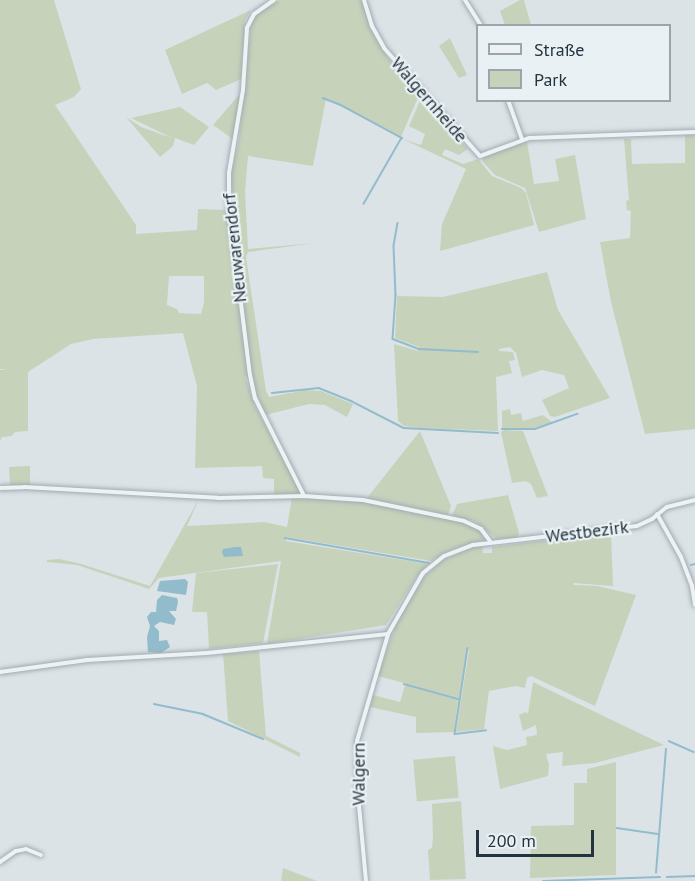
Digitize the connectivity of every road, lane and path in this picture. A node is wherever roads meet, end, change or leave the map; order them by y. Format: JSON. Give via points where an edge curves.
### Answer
{"nodes":[{"id":1,"x":274,"y":0,"type":"edge"},
{"id":2,"x":364,"y":0,"type":"edge"},
{"id":3,"x":465,"y":0,"type":"edge"},
{"id":4,"x":480,"y":24,"type":"edge"},
{"id":5,"x":509,"y":102,"type":"edge"},
{"id":6,"x":695,"y":132,"type":"edge"},
{"id":7,"x":522,"y":139,"type":"junction"},
{"id":8,"x":0,"y":488,"type":"edge"},
{"id":9,"x":304,"y":496,"type":"junction"},
{"id":10,"x":695,"y":500,"type":"edge"},
{"id":11,"x":657,"y":514,"type":"junction"},
{"id":12,"x":490,"y":541,"type":"junction"},
{"id":13,"x":695,"y":605,"type":"edge"},
{"id":14,"x":388,"y":634,"type":"junction"},
{"id":15,"x":0,"y":672,"type":"edge"},
{"id":16,"x":41,"y":855,"type":"dead end"},
{"id":17,"x":0,"y":862,"type":"edge"},
{"id":18,"x":366,"y":881,"type":"edge"}],
"edges":[{"from":1,"to":9,"type":"street","name":"Neuwarendorf","via":[[260,9],[247,28],[243,90],[229,172],[229,207],[255,398]]},
{"from":2,"to":7,"type":"street","name":"Walgernheide","via":[[384,48],[480,156]]},
{"from":3,"to":4,"type":"street"},
{"from":5,"to":7,"type":"street"},
{"from":6,"to":7,"type":"street","name":"Walgernheide"},
{"from":8,"to":9,"type":"street","via":[[218,498]]},
{"from":9,"to":12,"type":"street","via":[[363,500],[464,520],[481,529]]},
{"from":10,"to":11,"type":"street","name":"Westbezirk","via":[[667,507]]},
{"from":11,"to":12,"type":"street","name":"Westbezirk","via":[[637,525],[510,542]]},
{"from":11,"to":13,"type":"street","via":[[681,557]]},
{"from":12,"to":14,"type":"street","name":"Westbezirk","via":[[444,556],[423,573]]},
{"from":14,"to":15,"type":"street","via":[[207,653],[87,660]]},
{"from":14,"to":18,"type":"street","name":"Walgern","via":[[356,750]]},
{"from":16,"to":17,"type":"street","via":[[26,849]]}]}
